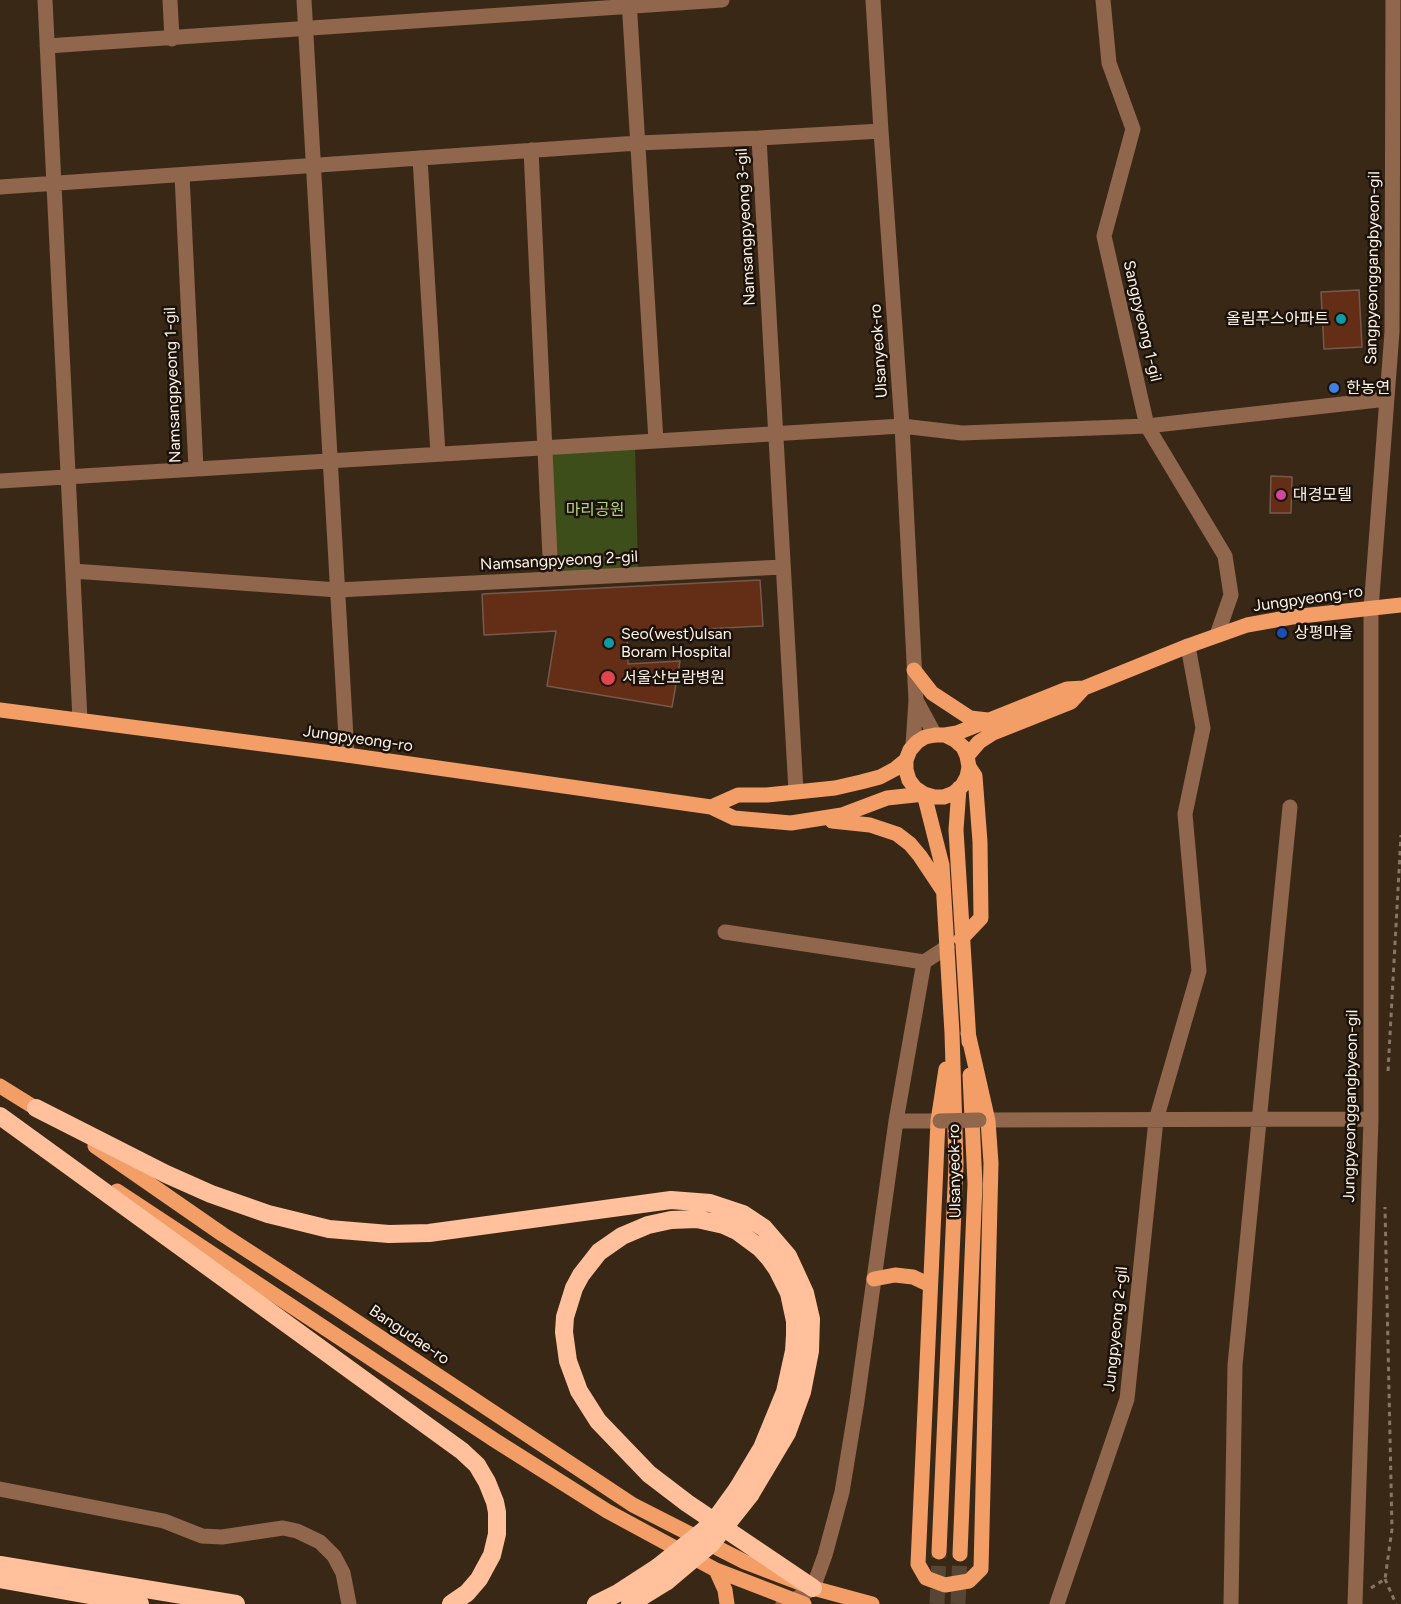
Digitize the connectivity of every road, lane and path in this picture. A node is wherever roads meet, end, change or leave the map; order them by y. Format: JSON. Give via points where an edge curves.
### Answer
{"nodes":[{"id":1,"x":45,"y":0,"type":"edge"},
{"id":2,"x":170,"y":0,"type":"edge"},
{"id":3,"x":304,"y":0,"type":"edge"},
{"id":4,"x":722,"y":0,"type":"edge"},
{"id":5,"x":873,"y":0,"type":"edge"},
{"id":6,"x":1103,"y":0,"type":"edge"},
{"id":7,"x":1393,"y":0,"type":"edge"},
{"id":8,"x":629,"y":3,"type":"edge"},
{"id":9,"x":306,"y":29,"type":"junction"},
{"id":10,"x":172,"y":39,"type":"junction"},
{"id":11,"x":47,"y":46,"type":"junction"},
{"id":12,"x":881,"y":131,"type":"junction"},
{"id":13,"x":759,"y":138,"type":"junction"},
{"id":14,"x":638,"y":143,"type":"junction"},
{"id":15,"x":531,"y":150,"type":"junction"},
{"id":16,"x":420,"y":158,"type":"junction"},
{"id":17,"x":314,"y":166,"type":"junction"},
{"id":18,"x":182,"y":175,"type":"junction"},
{"id":19,"x":54,"y":184,"type":"junction"},
{"id":20,"x":0,"y":187,"type":"edge"},
{"id":21,"x":1387,"y":399,"type":"junction"},
{"id":22,"x":903,"y":426,"type":"junction"},
{"id":23,"x":1147,"y":426,"type":"junction"},
{"id":24,"x":775,"y":434,"type":"junction"},
{"id":25,"x":656,"y":441,"type":"junction"},
{"id":26,"x":545,"y":448,"type":"junction"},
{"id":27,"x":438,"y":454,"type":"junction"},
{"id":28,"x":331,"y":461,"type":"junction"},
{"id":29,"x":196,"y":469,"type":"junction"},
{"id":30,"x":68,"y":476,"type":"junction"},
{"id":31,"x":0,"y":481,"type":"edge"},
{"id":32,"x":782,"y":567,"type":"junction"},
{"id":33,"x":73,"y":571,"type":"junction"},
{"id":34,"x":551,"y":579,"type":"junction"},
{"id":35,"x":338,"y":590,"type":"junction"},
{"id":36,"x":1395,"y":606,"type":"edge"},
{"id":37,"x":1371,"y":609,"type":"junction"},
{"id":38,"x":1216,"y":635,"type":"junction"},
{"id":39,"x":1188,"y":646,"type":"junction"},
{"id":40,"x":914,"y":670,"type":"junction"},
{"id":41,"x":1084,"y":688,"type":"junction"},
{"id":42,"x":916,"y":700,"type":"junction"},
{"id":43,"x":0,"y":710,"type":"edge"},
{"id":44,"x":80,"y":720,"type":"junction"},
{"id":45,"x":988,"y":720,"type":"junction"},
{"id":46,"x":940,"y":735,"type":"junction"},
{"id":47,"x":910,"y":753,"type":"junction"},
{"id":48,"x":348,"y":755,"type":"junction"},
{"id":49,"x":968,"y":761,"type":"junction"},
{"id":50,"x":959,"y":788,"type":"junction"},
{"id":51,"x":796,"y":790,"type":"junction"},
{"id":52,"x":924,"y":794,"type":"junction"},
{"id":53,"x":711,"y":807,"type":"junction"},
{"id":54,"x":1290,"y":807,"type":"dead end"},
{"id":55,"x":817,"y":820,"type":"junction"},
{"id":56,"x":1401,"y":835,"type":"edge"},
{"id":57,"x":943,"y":890,"type":"junction"},
{"id":58,"x":725,"y":932,"type":"dead end"},
{"id":59,"x":961,"y":939,"type":"junction"},
{"id":60,"x":946,"y":947,"type":"junction"},
{"id":61,"x":924,"y":962,"type":"junction"},
{"id":62,"x":952,"y":1033,"type":"junction"},
{"id":63,"x":968,"y":1033,"type":"junction"},
{"id":64,"x":1388,"y":1079,"type":"dead end"},
{"id":65,"x":0,"y":1086,"type":"edge"},
{"id":66,"x":36,"y":1108,"type":"junction"},
{"id":67,"x":0,"y":1115,"type":"edge"},
{"id":68,"x":1259,"y":1119,"type":"junction"},
{"id":69,"x":1371,"y":1119,"type":"junction"},
{"id":70,"x":983,"y":1120,"type":"junction"},
{"id":71,"x":1156,"y":1120,"type":"junction"},
{"id":72,"x":896,"y":1121,"type":"junction"},
{"id":73,"x":939,"y":1121,"type":"junction"},
{"id":74,"x":1385,"y":1197,"type":"dead end"},
{"id":75,"x":874,"y":1279,"type":"junction"},
{"id":76,"x":930,"y":1285,"type":"junction"},
{"id":77,"x":0,"y":1489,"type":"edge"},
{"id":78,"x":744,"y":1492,"type":"junction"},
{"id":79,"x":939,"y":1552,"type":"tunnel mouth"},
{"id":80,"x":960,"y":1554,"type":"tunnel mouth"},
{"id":81,"x":0,"y":1565,"type":"edge"},
{"id":82,"x":716,"y":1570,"type":"junction"},
{"id":83,"x":663,"y":1574,"type":"junction"},
{"id":84,"x":0,"y":1579,"type":"edge"},
{"id":85,"x":1385,"y":1579,"type":"junction"},
{"id":86,"x":798,"y":1599,"type":"edge"},
{"id":87,"x":1355,"y":1602,"type":"edge"},
{"id":88,"x":140,"y":1604,"type":"edge"},
{"id":89,"x":236,"y":1604,"type":"edge"},
{"id":90,"x":349,"y":1604,"type":"edge"},
{"id":91,"x":451,"y":1604,"type":"edge"},
{"id":92,"x":596,"y":1604,"type":"edge"},
{"id":93,"x":630,"y":1604,"type":"edge"},
{"id":94,"x":727,"y":1604,"type":"edge"},
{"id":95,"x":872,"y":1604,"type":"edge"},
{"id":96,"x":1057,"y":1604,"type":"edge"},
{"id":97,"x":1231,"y":1604,"type":"edge"},
{"id":98,"x":1396,"y":1604,"type":"edge"}],
"edges":[{"from":1,"to":11,"type":"street"},
{"from":2,"to":10,"type":"street"},
{"from":3,"to":9,"type":"street"},
{"from":4,"to":8,"type":"street"},
{"from":5,"to":12,"type":"street","name":"Ulsanyeok-ro"},
{"from":6,"to":23,"type":"street","name":"Sangpyeong 1-gil","via":[[1109,63],[1133,129],[1104,236]]},
{"from":7,"to":21,"type":"street","name":"Sangpyeonggangbyeon-gil","via":[[1392,332]]},
{"from":8,"to":9,"type":"street"},
{"from":8,"to":14,"type":"street"},
{"from":9,"to":10,"type":"street"},
{"from":9,"to":17,"type":"street"},
{"from":10,"to":11,"type":"street"},
{"from":11,"to":19,"type":"street"},
{"from":12,"to":13,"type":"street"},
{"from":12,"to":22,"type":"street","name":"Ulsanyeok-ro"},
{"from":13,"to":14,"type":"street","name":"Namsangpyeong 3-gil"},
{"from":13,"to":24,"type":"street","name":"Namsangpyeong 3-gil"},
{"from":14,"to":15,"type":"street"},
{"from":14,"to":25,"type":"street"},
{"from":15,"to":16,"type":"street"},
{"from":15,"to":26,"type":"street"},
{"from":16,"to":17,"type":"street"},
{"from":16,"to":27,"type":"street"},
{"from":17,"to":18,"type":"street"},
{"from":17,"to":28,"type":"street"},
{"from":18,"to":19,"type":"street"},
{"from":18,"to":29,"type":"street","name":"Namsangpyeong 1-gil"},
{"from":19,"to":20,"type":"street"},
{"from":19,"to":30,"type":"street"},
{"from":21,"to":23,"type":"street"},
{"from":21,"to":37,"type":"street","name":"Sangpyeonggangbyeon-gil"},
{"from":22,"to":23,"type":"street","via":[[962,433]]},
{"from":22,"to":24,"type":"street"},
{"from":22,"to":40,"type":"street","name":"Ulsanyeok-ro"},
{"from":23,"to":38,"type":"street","name":"Sangpyeong 1-gil","via":[[1225,556],[1231,595]]},
{"from":24,"to":25,"type":"street"},
{"from":24,"to":32,"type":"street","name":"Namsangpyeong 3-gil"},
{"from":25,"to":26,"type":"street"},
{"from":26,"to":27,"type":"street"},
{"from":26,"to":34,"type":"street"},
{"from":27,"to":28,"type":"street"},
{"from":28,"to":29,"type":"street"},
{"from":28,"to":35,"type":"street"},
{"from":29,"to":30,"type":"street","name":"Namsangpyeong 1-gil"},
{"from":30,"to":31,"type":"street","name":"Namsangpyeong 1-gil"},
{"from":30,"to":33,"type":"street"},
{"from":32,"to":34,"type":"street","name":"Namsangpyeong 2-gil"},
{"from":32,"to":51,"type":"street","name":"Namsangpyeong 3-gil"},
{"from":33,"to":35,"type":"street"},
{"from":33,"to":44,"type":"street"},
{"from":34,"to":35,"type":"street","name":"Namsangpyeong 2-gil"},
{"from":35,"to":48,"type":"street"},
{"from":36,"to":37,"type":"main road","name":"Jungpyeong-ro"},
{"from":37,"to":38,"type":"main road","name":"Jungpyeong-ro","via":[[1292,617]]},
{"from":37,"to":69,"type":"street","name":"Jungpyeonggangbyeon-gil"},
{"from":38,"to":39,"type":"main road","name":"Jungpyeong-ro"},
{"from":39,"to":41,"type":"main road","name":"Jungpyeong-ro"},
{"from":39,"to":71,"type":"street","name":"Jungpyeong 2-gil","via":[[1203,728],[1185,814],[1199,971]]},
{"from":40,"to":42,"type":"street","name":"Ulsanyeok-ro"},
{"from":40,"to":45,"type":"main road","via":[[932,693],[970,718]]},
{"from":41,"to":45,"type":"main road","via":[[1066,688]]},
{"from":41,"to":49,"type":"main road","via":[[1071,702],[993,733],[979,742]]},
{"from":42,"to":46,"type":"street"},
{"from":42,"to":47,"type":"street","name":"Ulsanyeok-ro"},
{"from":43,"to":44,"type":"main road","name":"Jungpyeong-ro"},
{"from":44,"to":48,"type":"main road","name":"Jungpyeong-ro"},
{"from":45,"to":46,"type":"main road"},
{"from":46,"to":47,"type":"main road","via":[[925,737]]},
{"from":46,"to":49,"type":"main road","via":[[963,747]]},
{"from":47,"to":51,"type":"main road","via":[[896,769],[871,780],[835,788]]},
{"from":47,"to":52,"type":"main road","via":[[906,770],[909,780]]},
{"from":48,"to":53,"type":"main road","name":"Jungpyeong-ro"},
{"from":49,"to":50,"type":"main road","via":[[967,777]]},
{"from":49,"to":59,"type":"main road","via":[[975,776],[981,918]]},
{"from":50,"to":52,"type":"main road","via":[[944,797]]},
{"from":50,"to":59,"type":"main road","name":"Ulsanyeok-ro","via":[[956,830]]},
{"from":51,"to":53,"type":"main road","via":[[738,795]]},
{"from":52,"to":55,"type":"main road","via":[[887,798]]},
{"from":52,"to":57,"type":"main road","name":"Ulsanyeok-ro","via":[[942,865]]},
{"from":53,"to":55,"type":"main road","name":"Jungpyeong-ro","via":[[734,818],[790,823]]},
{"from":54,"to":68,"type":"street"},
{"from":55,"to":57,"type":"main road","via":[[870,825],[897,834],[920,856]]},
{"from":56,"to":64,"type":"path"},
{"from":57,"to":60,"type":"main road","name":"Ulsanyeok-ro"},
{"from":58,"to":61,"type":"street"},
{"from":59,"to":63,"type":"main road","name":"Ulsanyeok-ro"},
{"from":60,"to":61,"type":"street"},
{"from":60,"to":62,"type":"main road","name":"Ulsanyeok-ro"},
{"from":61,"to":72,"type":"street"},
{"from":62,"to":73,"type":"main road"},
{"from":62,"to":79,"type":"main road","name":"Ulsanyeok-ro","via":[[956,1164]]},
{"from":63,"to":70,"type":"main road"},
{"from":63,"to":80,"type":"main road","name":"Ulsanyeok-ro","via":[[975,1184]]},
{"from":65,"to":66,"type":"main road","name":"Bangudae-ro"},
{"from":66,"to":78,"type":"highway","via":[[211,1194],[329,1229],[429,1233],[671,1200],[710,1203],[743,1214],[764,1228],[788,1256],[805,1293],[811,1319],[802,1392],[787,1433]]},
{"from":66,"to":86,"type":"main road","name":"Bangudae-ro","via":[[633,1505],[745,1562]]},
{"from":67,"to":82,"type":"main road","name":"Bangudae-ro","via":[[496,1441],[608,1511]]},
{"from":67,"to":91,"type":"highway","via":[[477,1465],[495,1502],[496,1541],[479,1579]]},
{"from":68,"to":69,"type":"street"},
{"from":68,"to":71,"type":"street"},
{"from":68,"to":97,"type":"street","via":[[1235,1365]]},
{"from":69,"to":87,"type":"street","name":"Jungpyeonggangbyeon-gil"},
{"from":70,"to":71,"type":"street"},
{"from":70,"to":73,"type":"street","bridge":true},
{"from":70,"to":76,"type":"main road","via":[[991,1163],[981,1569],[969,1581],[945,1584],[926,1578],[918,1564]]},
{"from":71,"to":96,"type":"street","name":"Jungpyeong 2-gil","via":[[1127,1399]]},
{"from":72,"to":73,"type":"street"},
{"from":72,"to":75,"type":"street"},
{"from":73,"to":76,"type":"main road"},
{"from":74,"to":85,"type":"path","via":[[1392,1529]]},
{"from":75,"to":76,"type":"main road","via":[[895,1275],[913,1277]]},
{"from":75,"to":86,"type":"street","via":[[842,1492],[825,1555]]},
{"from":77,"to":90,"type":"street","via":[[164,1521],[202,1536],[283,1528],[297,1531],[320,1542],[334,1556],[343,1573]]},
{"from":78,"to":83,"type":"highway","bridge":true},
{"from":78,"to":86,"type":"highway","via":[[785,1392],[795,1335],[789,1293],[770,1258],[737,1231],[690,1219],[648,1225],[599,1252],[574,1288],[564,1332],[568,1361],[579,1390],[598,1421],[649,1474]]},
{"from":81,"to":89,"type":"highway"},
{"from":82,"to":86,"type":"main road","name":"Bangudae-ro"},
{"from":82,"to":94,"type":"main road"},
{"from":83,"to":92,"type":"highway"},
{"from":83,"to":93,"type":"highway"},
{"from":84,"to":88,"type":"highway"},
{"from":85,"to":87,"type":"path"},
{"from":85,"to":98,"type":"path"},
{"from":86,"to":95,"type":"main road","name":"Bangudae-ro"}]}
